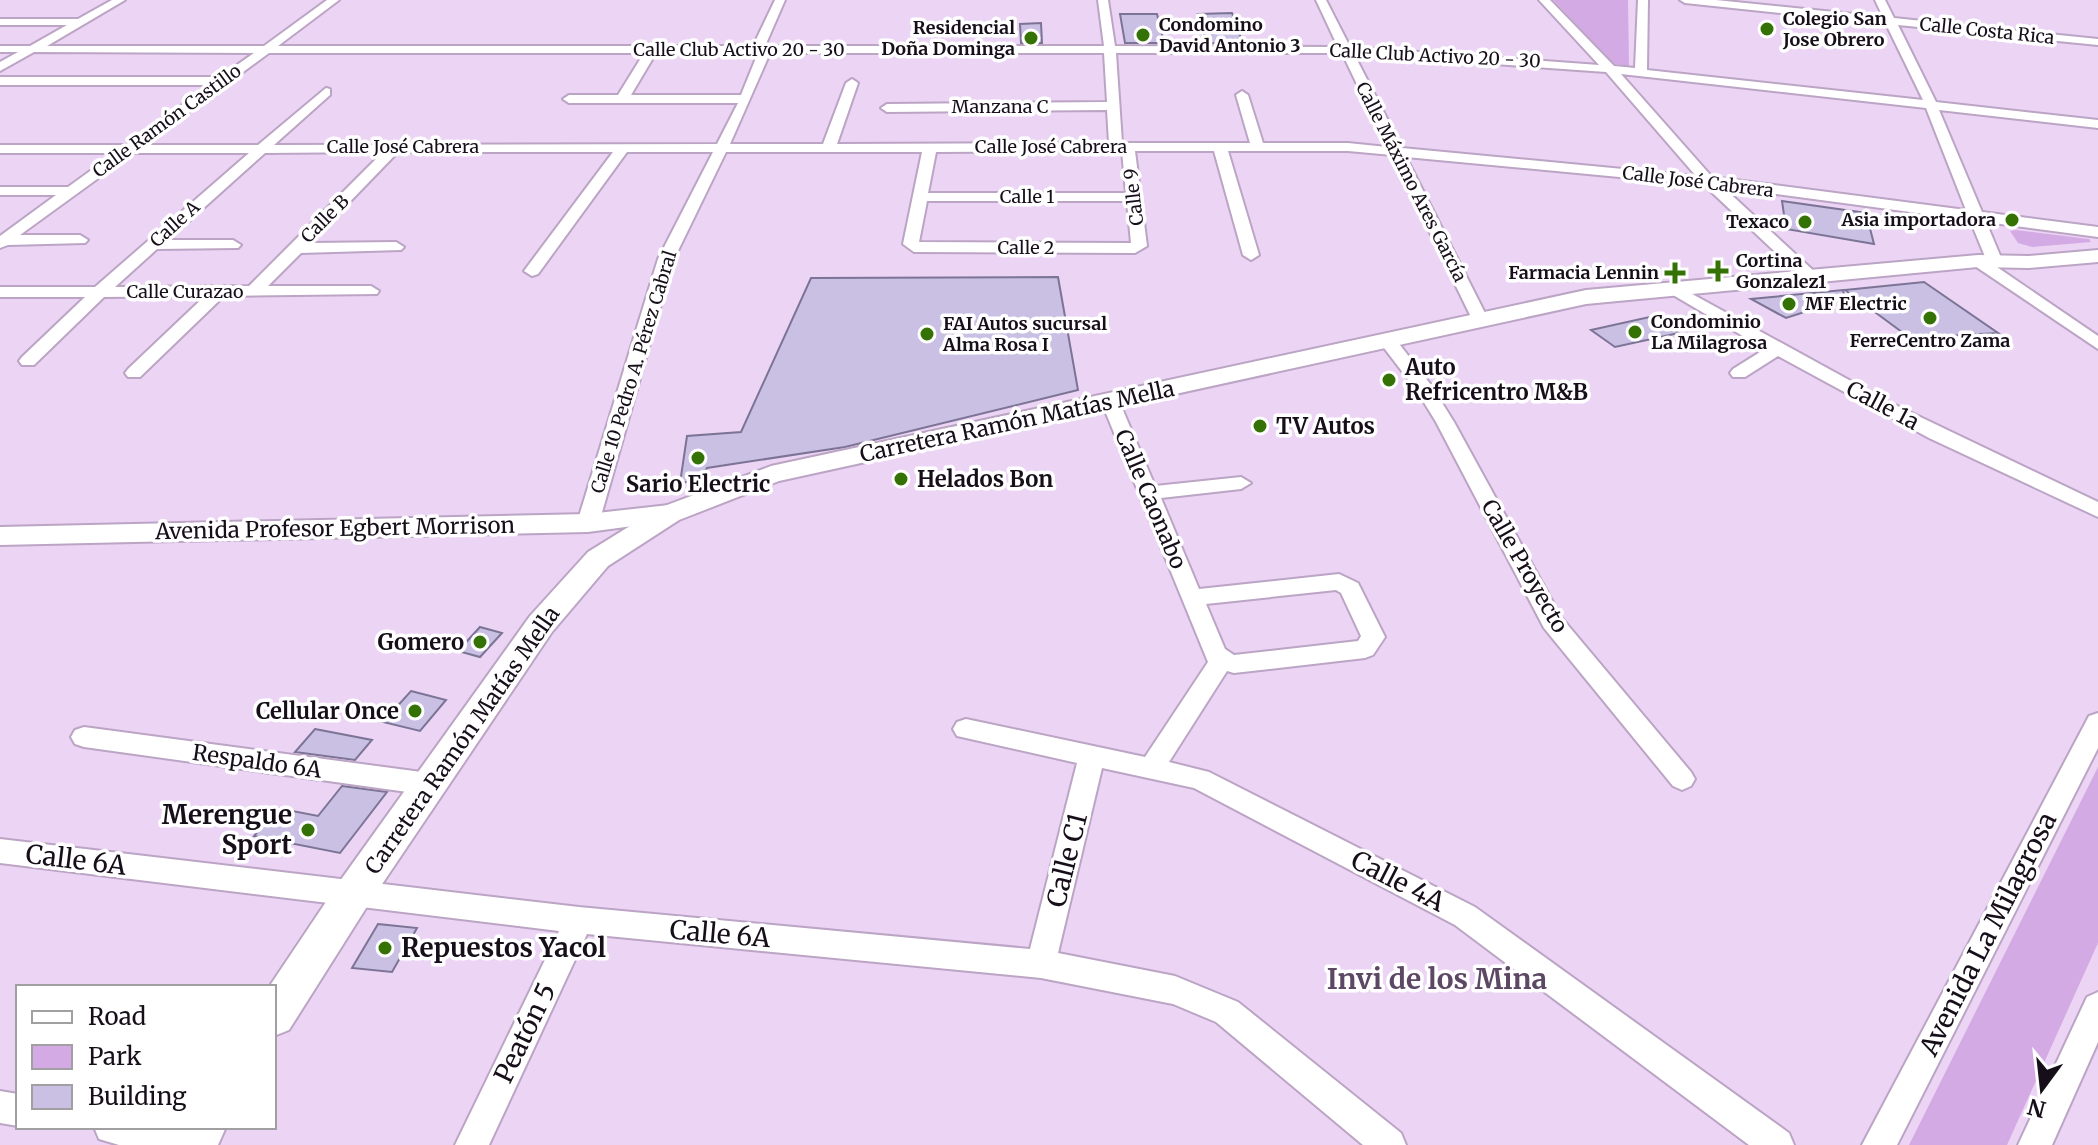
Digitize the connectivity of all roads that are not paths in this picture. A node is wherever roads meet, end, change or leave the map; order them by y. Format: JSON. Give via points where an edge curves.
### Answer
{"nodes":[{"id":1,"x":120,"y":0,"type":"edge"},
{"id":2,"x":334,"y":0,"type":"edge"},
{"id":3,"x":780,"y":0,"type":"edge"},
{"id":4,"x":1103,"y":0,"type":"edge"},
{"id":5,"x":1321,"y":0,"type":"edge"},
{"id":6,"x":1544,"y":0,"type":"edge"},
{"id":7,"x":1643,"y":0,"type":"edge"},
{"id":8,"x":1685,"y":0,"type":"edge"},
{"id":9,"x":1880,"y":0,"type":"edge"},
{"id":10,"x":1890,"y":21,"type":"junction"},
{"id":11,"x":0,"y":22,"type":"edge"},
{"id":12,"x":81,"y":22,"type":"junction"},
{"id":13,"x":2098,"y":42,"type":"edge"},
{"id":14,"x":0,"y":49,"type":"edge"},
{"id":15,"x":33,"y":49,"type":"junction"},
{"id":16,"x":264,"y":50,"type":"junction"},
{"id":17,"x":652,"y":50,"type":"junction"},
{"id":18,"x":761,"y":50,"type":"junction"},
{"id":19,"x":1344,"y":50,"type":"junction"},
{"id":20,"x":1110,"y":51,"type":"junction"},
{"id":21,"x":0,"y":67,"type":"edge"},
{"id":22,"x":1610,"y":69,"type":"junction"},
{"id":23,"x":1641,"y":72,"type":"junction"},
{"id":24,"x":0,"y":81,"type":"edge"},
{"id":25,"x":221,"y":81,"type":"junction"},
{"id":26,"x":852,"y":83,"type":"dead end"},
{"id":27,"x":326,"y":92,"type":"dead end"},
{"id":28,"x":1242,"y":95,"type":"dead end"},
{"id":29,"x":569,"y":99,"type":"dead end"},
{"id":30,"x":622,"y":99,"type":"junction"},
{"id":31,"x":746,"y":99,"type":"junction"},
{"id":32,"x":1931,"y":105,"type":"junction"},
{"id":33,"x":1113,"y":106,"type":"junction"},
{"id":34,"x":887,"y":108,"type":"dead end"},
{"id":35,"x":2098,"y":124,"type":"edge"},
{"id":36,"x":397,"y":146,"type":"junction"},
{"id":37,"x":829,"y":146,"type":"junction"},
{"id":38,"x":131,"y":147,"type":"junction"},
{"id":39,"x":263,"y":147,"type":"junction"},
{"id":40,"x":930,"y":147,"type":"junction"},
{"id":41,"x":1122,"y":147,"type":"junction"},
{"id":42,"x":1220,"y":147,"type":"junction"},
{"id":43,"x":1258,"y":147,"type":"junction"},
{"id":44,"x":0,"y":149,"type":"edge"},
{"id":45,"x":622,"y":149,"type":"junction"},
{"id":46,"x":719,"y":149,"type":"junction"},
{"id":47,"x":1396,"y":151,"type":"junction"},
{"id":48,"x":1708,"y":181,"type":"junction"},
{"id":49,"x":0,"y":191,"type":"edge"},
{"id":50,"x":72,"y":191,"type":"junction"},
{"id":51,"x":920,"y":197,"type":"junction"},
{"id":52,"x":1134,"y":197,"type":"junction"},
{"id":53,"x":1974,"y":216,"type":"junction"},
{"id":54,"x":2098,"y":232,"type":"edge"},
{"id":55,"x":80,"y":240,"type":"dead end"},
{"id":56,"x":2,"y":241,"type":"edge"},
{"id":57,"x":153,"y":244,"type":"junction"},
{"id":58,"x":233,"y":245,"type":"dead end"},
{"id":59,"x":2098,"y":246,"type":"edge"},
{"id":60,"x":396,"y":247,"type":"dead end"},
{"id":61,"x":297,"y":248,"type":"junction"},
{"id":62,"x":1138,"y":248,"type":"joint"},
{"id":63,"x":1251,"y":255,"type":"dead end"},
{"id":64,"x":2098,"y":256,"type":"edge"},
{"id":65,"x":1993,"y":260,"type":"junction"},
{"id":66,"x":532,"y":271,"type":"dead end"},
{"id":67,"x":1811,"y":277,"type":"junction"},
{"id":68,"x":1674,"y":289,"type":"junction"},
{"id":69,"x":254,"y":291,"type":"junction"},
{"id":70,"x":371,"y":291,"type":"dead end"},
{"id":71,"x":0,"y":292,"type":"edge"},
{"id":72,"x":99,"y":292,"type":"junction"},
{"id":73,"x":219,"y":292,"type":"junction"},
{"id":74,"x":1481,"y":321,"type":"junction"},
{"id":75,"x":1387,"y":340,"type":"junction"},
{"id":76,"x":2098,"y":344,"type":"edge"},
{"id":77,"x":1777,"y":349,"type":"junction"},
{"id":78,"x":28,"y":361,"type":"dead end"},
{"id":79,"x":134,"y":373,"type":"dead end"},
{"id":80,"x":1739,"y":373,"type":"dead end"},
{"id":81,"x":1110,"y":401,"type":"junction"},
{"id":82,"x":1241,"y":483,"type":"dead end"},
{"id":83,"x":1149,"y":493,"type":"junction"},
{"id":84,"x":2098,"y":510,"type":"edge"},
{"id":85,"x":669,"y":514,"type":"junction"},
{"id":86,"x":588,"y":523,"type":"junction"},
{"id":87,"x":0,"y":536,"type":"edge"},
{"id":88,"x":1192,"y":598,"type":"junction"},
{"id":89,"x":1222,"y":660,"type":"junction"},
{"id":90,"x":2098,"y":723,"type":"edge"},
{"id":91,"x":966,"y":729,"type":"dead end"},
{"id":92,"x":84,"y":737,"type":"dead end"},
{"id":93,"x":1092,"y":756,"type":"junction"},
{"id":94,"x":1151,"y":769,"type":"junction"},
{"id":95,"x":1682,"y":779,"type":"dead end"},
{"id":96,"x":429,"y":784,"type":"junction"},
{"id":97,"x":0,"y":851,"type":"edge"},
{"id":98,"x":354,"y":893,"type":"junction"},
{"id":99,"x":579,"y":920,"type":"junction"},
{"id":100,"x":1041,"y":964,"type":"junction"},
{"id":101,"x":2098,"y":1007,"type":"edge"},
{"id":102,"x":276,"y":1013,"type":"edge"},
{"id":103,"x":126,"y":1129,"type":"edge"},
{"id":104,"x":196,"y":1138,"type":"edge"},
{"id":105,"x":472,"y":1145,"type":"edge"},
{"id":106,"x":1389,"y":1145,"type":"edge"},
{"id":107,"x":1777,"y":1145,"type":"edge"},
{"id":108,"x":1879,"y":1145,"type":"edge"},
{"id":109,"x":2035,"y":1145,"type":"edge"}],
"edges":[{"from":1,"to":12,"type":"street"},
{"from":2,"to":16,"type":"street","name":"Calle Ramón Castillo"},
{"from":3,"to":18,"type":"street","name":"Calle 10 Pedro A. Pérez Cabral"},
{"from":4,"to":20,"type":"street","name":"Calle 9"},
{"from":5,"to":19,"type":"street","name":"Calle Máximo Ares García"},
{"from":6,"to":22,"type":"street"},
{"from":7,"to":23,"type":"street"},
{"from":8,"to":10,"type":"street","name":"Calle Costa Rica"},
{"from":9,"to":10,"type":"street"},
{"from":10,"to":13,"type":"street","name":"Calle Costa Rica"},
{"from":10,"to":32,"type":"street"},
{"from":11,"to":12,"type":"street"},
{"from":12,"to":15,"type":"street"},
{"from":14,"to":15,"type":"street","name":"Calle Club Activo 20 - 30"},
{"from":15,"to":16,"type":"street","name":"Calle Club Activo 20 - 30"},
{"from":15,"to":21,"type":"street"},
{"from":16,"to":17,"type":"street","name":"Calle Club Activo 20 - 30"},
{"from":16,"to":25,"type":"street","name":"Calle Ramón Castillo"},
{"from":17,"to":18,"type":"street","name":"Calle Club Activo 20 - 30"},
{"from":17,"to":30,"type":"street"},
{"from":18,"to":20,"type":"street","name":"Calle Club Activo 20 - 30"},
{"from":18,"to":31,"type":"street","name":"Calle 10 Pedro A. Pérez Cabral"},
{"from":19,"to":20,"type":"street","name":"Calle Club Activo 20 - 30"},
{"from":19,"to":22,"type":"street","name":"Calle Club Activo 20 - 30"},
{"from":19,"to":47,"type":"street","name":"Calle Máximo Ares García"},
{"from":20,"to":33,"type":"street","name":"Calle 9"},
{"from":22,"to":23,"type":"street","name":"Calle Club Activo 20 - 30"},
{"from":22,"to":48,"type":"street"},
{"from":23,"to":32,"type":"street","name":"Calle Club Activo 20 - 30"},
{"from":24,"to":25,"type":"street"},
{"from":25,"to":38,"type":"street","name":"Calle Ramón Castillo"},
{"from":26,"to":37,"type":"street"},
{"from":27,"to":39,"type":"street","name":"Calle A"},
{"from":28,"to":43,"type":"street"},
{"from":29,"to":30,"type":"street"},
{"from":30,"to":31,"type":"street"},
{"from":31,"to":46,"type":"street","name":"Calle 10 Pedro A. Pérez Cabral"},
{"from":32,"to":35,"type":"street","name":"Calle Club Activo 20 - 30"},
{"from":32,"to":53,"type":"street"},
{"from":33,"to":34,"type":"street","name":"Manzana C"},
{"from":33,"to":41,"type":"street","name":"Calle 9"},
{"from":36,"to":39,"type":"street","name":"Calle José Cabrera"},
{"from":36,"to":45,"type":"street","name":"Calle José Cabrera"},
{"from":36,"to":61,"type":"street","name":"Calle B"},
{"from":37,"to":40,"type":"street","name":"Calle José Cabrera"},
{"from":37,"to":46,"type":"street","name":"Calle José Cabrera"},
{"from":38,"to":39,"type":"street","name":"Calle José Cabrera"},
{"from":38,"to":44,"type":"street","name":"Calle José Cabrera"},
{"from":38,"to":50,"type":"street","name":"Calle Ramón Castillo"},
{"from":39,"to":57,"type":"street","name":"Calle A"},
{"from":40,"to":41,"type":"street","name":"Calle José Cabrera"},
{"from":40,"to":51,"type":"street"},
{"from":41,"to":42,"type":"street","name":"Calle José Cabrera"},
{"from":41,"to":52,"type":"street","name":"Calle 9"},
{"from":42,"to":43,"type":"street","name":"Calle José Cabrera"},
{"from":42,"to":63,"type":"street"},
{"from":43,"to":47,"type":"street","name":"Calle José Cabrera"},
{"from":45,"to":46,"type":"street","name":"Calle José Cabrera"},
{"from":45,"to":66,"type":"street"},
{"from":46,"to":86,"type":"street","name":"Calle 10 Pedro A. Pérez Cabral","via":[[666,259]]},
{"from":47,"to":48,"type":"street","name":"Calle José Cabrera"},
{"from":47,"to":74,"type":"street","name":"Calle Máximo Ares García"},
{"from":48,"to":53,"type":"street","name":"Calle José Cabrera"},
{"from":48,"to":67,"type":"street"},
{"from":49,"to":50,"type":"street"},
{"from":50,"to":56,"type":"street","name":"Calle Ramón Castillo"},
{"from":51,"to":52,"type":"street","name":"Calle 1"},
{"from":51,"to":62,"type":"street","name":"Calle 2","via":[[914,247]]},
{"from":52,"to":62,"type":"street","name":"Calle 9"},
{"from":53,"to":54,"type":"street","name":"Calle José Cabrera"},
{"from":53,"to":65,"type":"street"},
{"from":55,"to":56,"type":"street"},
{"from":57,"to":58,"type":"street"},
{"from":57,"to":72,"type":"street","name":"Calle A"},
{"from":59,"to":65,"type":"main road","name":"Carretera Ramón Matías Mella"},
{"from":60,"to":61,"type":"street"},
{"from":61,"to":69,"type":"street","name":"Calle B"},
{"from":64,"to":65,"type":"main road","name":"Carretera Ramón Matías Mella"},
{"from":65,"to":67,"type":"main road","name":"Carretera Ramón Matías Mella"},
{"from":65,"to":76,"type":"street"},
{"from":67,"to":68,"type":"main road","name":"Carretera Ramón Matías Mella"},
{"from":68,"to":74,"type":"main road","name":"Carretera Ramón Matías Mella","via":[[1586,297]]},
{"from":68,"to":77,"type":"street","name":"Calle 1a"},
{"from":69,"to":70,"type":"street","name":"Calle Curazao"},
{"from":69,"to":73,"type":"street","name":"Calle Curazao"},
{"from":71,"to":72,"type":"street","name":"Calle Curazao"},
{"from":72,"to":73,"type":"street","name":"Calle Curazao"},
{"from":72,"to":78,"type":"street","name":"Calle A"},
{"from":73,"to":79,"type":"street"},
{"from":74,"to":75,"type":"main road","name":"Carretera Ramón Matías Mella"},
{"from":75,"to":81,"type":"main road","name":"Carretera Ramón Matías Mella"},
{"from":75,"to":95,"type":"street","name":"Calle Proyecto","via":[[1445,422],[1552,622]]},
{"from":77,"to":80,"type":"street"},
{"from":77,"to":84,"type":"street","name":"Calle 1a","via":[[2016,475]]},
{"from":81,"to":83,"type":"street","name":"Calle Caonabo"},
{"from":81,"to":85,"type":"main road","name":"Carretera Ramón Matías Mella","via":[[771,474]]},
{"from":82,"to":83,"type":"street"},
{"from":83,"to":88,"type":"street","name":"Calle Caonabo"},
{"from":85,"to":86,"type":"street","name":"Avenida Profesor Egbert Morrison"},
{"from":85,"to":96,"type":"main road","name":"Carretera Ramón Matías Mella","via":[[598,559],[541,624]]},
{"from":86,"to":87,"type":"street","name":"Avenida Profesor Egbert Morrison"},
{"from":88,"to":89,"type":"street","name":"Calle Caonabo"},
{"from":88,"to":89,"type":"street","name":"Calle Caonabo","via":[[1339,582],[1350,588],[1373,637],[1365,649],[1234,664]]},
{"from":89,"to":94,"type":"street"},
{"from":90,"to":108,"type":"street","name":"Avenida La Milagrosa"},
{"from":91,"to":93,"type":"street","name":"Calle 4A"},
{"from":92,"to":96,"type":"street","name":"Respaldo 6A"},
{"from":93,"to":94,"type":"street","name":"Calle 4A"},
{"from":93,"to":100,"type":"street","name":"Calle C1"},
{"from":94,"to":107,"type":"street","name":"Calle 4A","via":[[1200,779],[1465,916]]},
{"from":96,"to":98,"type":"main road","name":"Carretera Ramón Matías Mella"},
{"from":97,"to":98,"type":"street","name":"Calle 6A"},
{"from":98,"to":99,"type":"street","name":"Calle 6A"},
{"from":98,"to":102,"type":"main road","name":"Carretera Ramón Matías Mella"},
{"from":99,"to":100,"type":"street","name":"Calle 6A"},
{"from":99,"to":105,"type":"street","name":"Peatón 5"},
{"from":100,"to":106,"type":"street","name":"Calle 6A","via":[[1175,990],[1227,1012]]},
{"from":101,"to":109,"type":"street"},
{"from":103,"to":104,"type":"street"}]}
